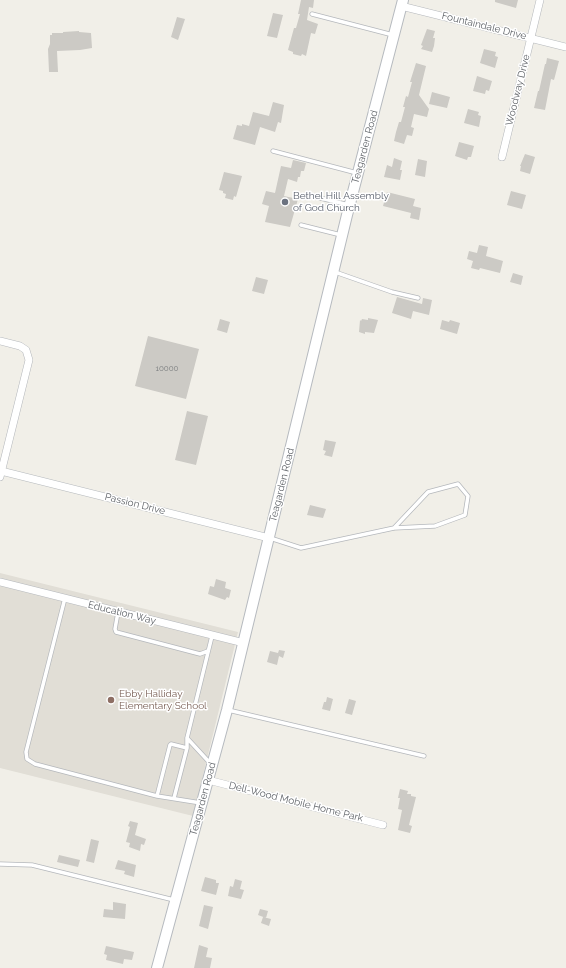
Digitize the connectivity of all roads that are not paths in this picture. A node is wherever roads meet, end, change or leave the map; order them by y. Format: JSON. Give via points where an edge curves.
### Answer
{"nodes":[{"id":1,"x":540,"y":0,"type":"edge"},
{"id":2,"x":402,"y":3,"type":"edge"},
{"id":3,"x":312,"y":14,"type":"dead end"},
{"id":4,"x":394,"y":35,"type":"junction"},
{"id":5,"x":530,"y":38,"type":"junction"},
{"id":6,"x":566,"y":47,"type":"edge"},
{"id":7,"x":273,"y":151,"type":"dead end"},
{"id":8,"x":502,"y":158,"type":"dead end"},
{"id":9,"x":358,"y":173,"type":"junction"},
{"id":10,"x":312,"y":196,"type":"dead end"},
{"id":11,"x":350,"y":205,"type":"junction"},
{"id":12,"x":300,"y":225,"type":"dead end"},
{"id":13,"x":342,"y":236,"type":"junction"},
{"id":14,"x":334,"y":272,"type":"junction"},
{"id":15,"x":418,"y":298,"type":"dead end"},
{"id":16,"x":0,"y":341,"type":"edge"},
{"id":17,"x":1,"y":474,"type":"edge"},
{"id":18,"x":394,"y":528,"type":"junction"},
{"id":19,"x":269,"y":538,"type":"junction"},
{"id":20,"x":0,"y":582,"type":"edge"},
{"id":21,"x":65,"y":598,"type":"junction"},
{"id":22,"x":118,"y":612,"type":"junction"},
{"id":23,"x":212,"y":635,"type":"junction"},
{"id":24,"x":244,"y":643,"type":"junction"},
{"id":25,"x":208,"y":651,"type":"junction"},
{"id":26,"x":227,"y":710,"type":"junction"},
{"id":27,"x":186,"y":738,"type":"junction"},
{"id":28,"x":187,"y":748,"type":"junction"},
{"id":29,"x":424,"y":756,"type":"dead end"},
{"id":30,"x":212,"y":765,"type":"junction"},
{"id":31,"x":208,"y":780,"type":"junction"},
{"id":32,"x":157,"y":796,"type":"junction"},
{"id":33,"x":174,"y":798,"type":"junction"},
{"id":34,"x":202,"y":803,"type":"junction"},
{"id":35,"x":383,"y":825,"type":"dead end"},
{"id":36,"x":0,"y":864,"type":"edge"},
{"id":37,"x":176,"y":900,"type":"junction"},
{"id":38,"x":156,"y":968,"type":"edge"}],
"edges":[{"from":1,"to":5,"type":"street","name":"Woodway Drive"},
{"from":2,"to":4,"type":"street","name":"Teagarden Road"},
{"from":2,"to":5,"type":"street","name":"Fountaindale Drive"},
{"from":3,"to":4,"type":"lane"},
{"from":4,"to":9,"type":"street","name":"Teagarden Road"},
{"from":5,"to":6,"type":"street","name":"Fountaindale Drive"},
{"from":5,"to":8,"type":"street","name":"Woodway Drive"},
{"from":7,"to":9,"type":"lane"},
{"from":9,"to":11,"type":"street","name":"Teagarden Road"},
{"from":10,"to":11,"type":"lane"},
{"from":11,"to":13,"type":"street","name":"Teagarden Road"},
{"from":12,"to":13,"type":"lane"},
{"from":13,"to":14,"type":"street","name":"Teagarden Road"},
{"from":14,"to":15,"type":"lane"},
{"from":14,"to":19,"type":"street","name":"Teagarden Road"},
{"from":16,"to":17,"type":"street","name":"Passion Drive","via":[[26,350],[28,360]]},
{"from":17,"to":19,"type":"street","name":"Passion Drive"},
{"from":18,"to":18,"type":"lane","via":[[435,526],[465,515],[468,496],[458,484],[428,492]]},
{"from":18,"to":19,"type":"lane","via":[[301,548]]},
{"from":19,"to":24,"type":"street","name":"Teagarden Road"},
{"from":20,"to":21,"type":"street","name":"Education Way"},
{"from":21,"to":22,"type":"street","name":"Education Way"},
{"from":21,"to":32,"type":"lane","via":[[26,759],[35,764]]},
{"from":22,"to":23,"type":"street","name":"Education Way"},
{"from":22,"to":25,"type":"lane","via":[[116,632],[200,654]]},
{"from":23,"to":24,"type":"street","name":"Education Way"},
{"from":23,"to":25,"type":"lane"},
{"from":24,"to":26,"type":"street","name":"Teagarden Road"},
{"from":25,"to":27,"type":"lane"},
{"from":26,"to":29,"type":"lane"},
{"from":26,"to":30,"type":"street","name":"Teagarden Road"},
{"from":27,"to":28,"type":"lane"},
{"from":27,"to":30,"type":"lane"},
{"from":28,"to":32,"type":"lane","via":[[170,745]]},
{"from":28,"to":33,"type":"lane"},
{"from":30,"to":31,"type":"street","name":"Teagarden Road"},
{"from":31,"to":34,"type":"street","name":"Teagarden Road"},
{"from":31,"to":35,"type":"street","name":"Dell-Wood Mobile Home Park"},
{"from":32,"to":33,"type":"lane"},
{"from":33,"to":34,"type":"lane"},
{"from":34,"to":37,"type":"street","name":"Teagarden Road"},
{"from":36,"to":37,"type":"lane","via":[[32,865]]},
{"from":37,"to":38,"type":"street","name":"Teagarden Road"}]}
